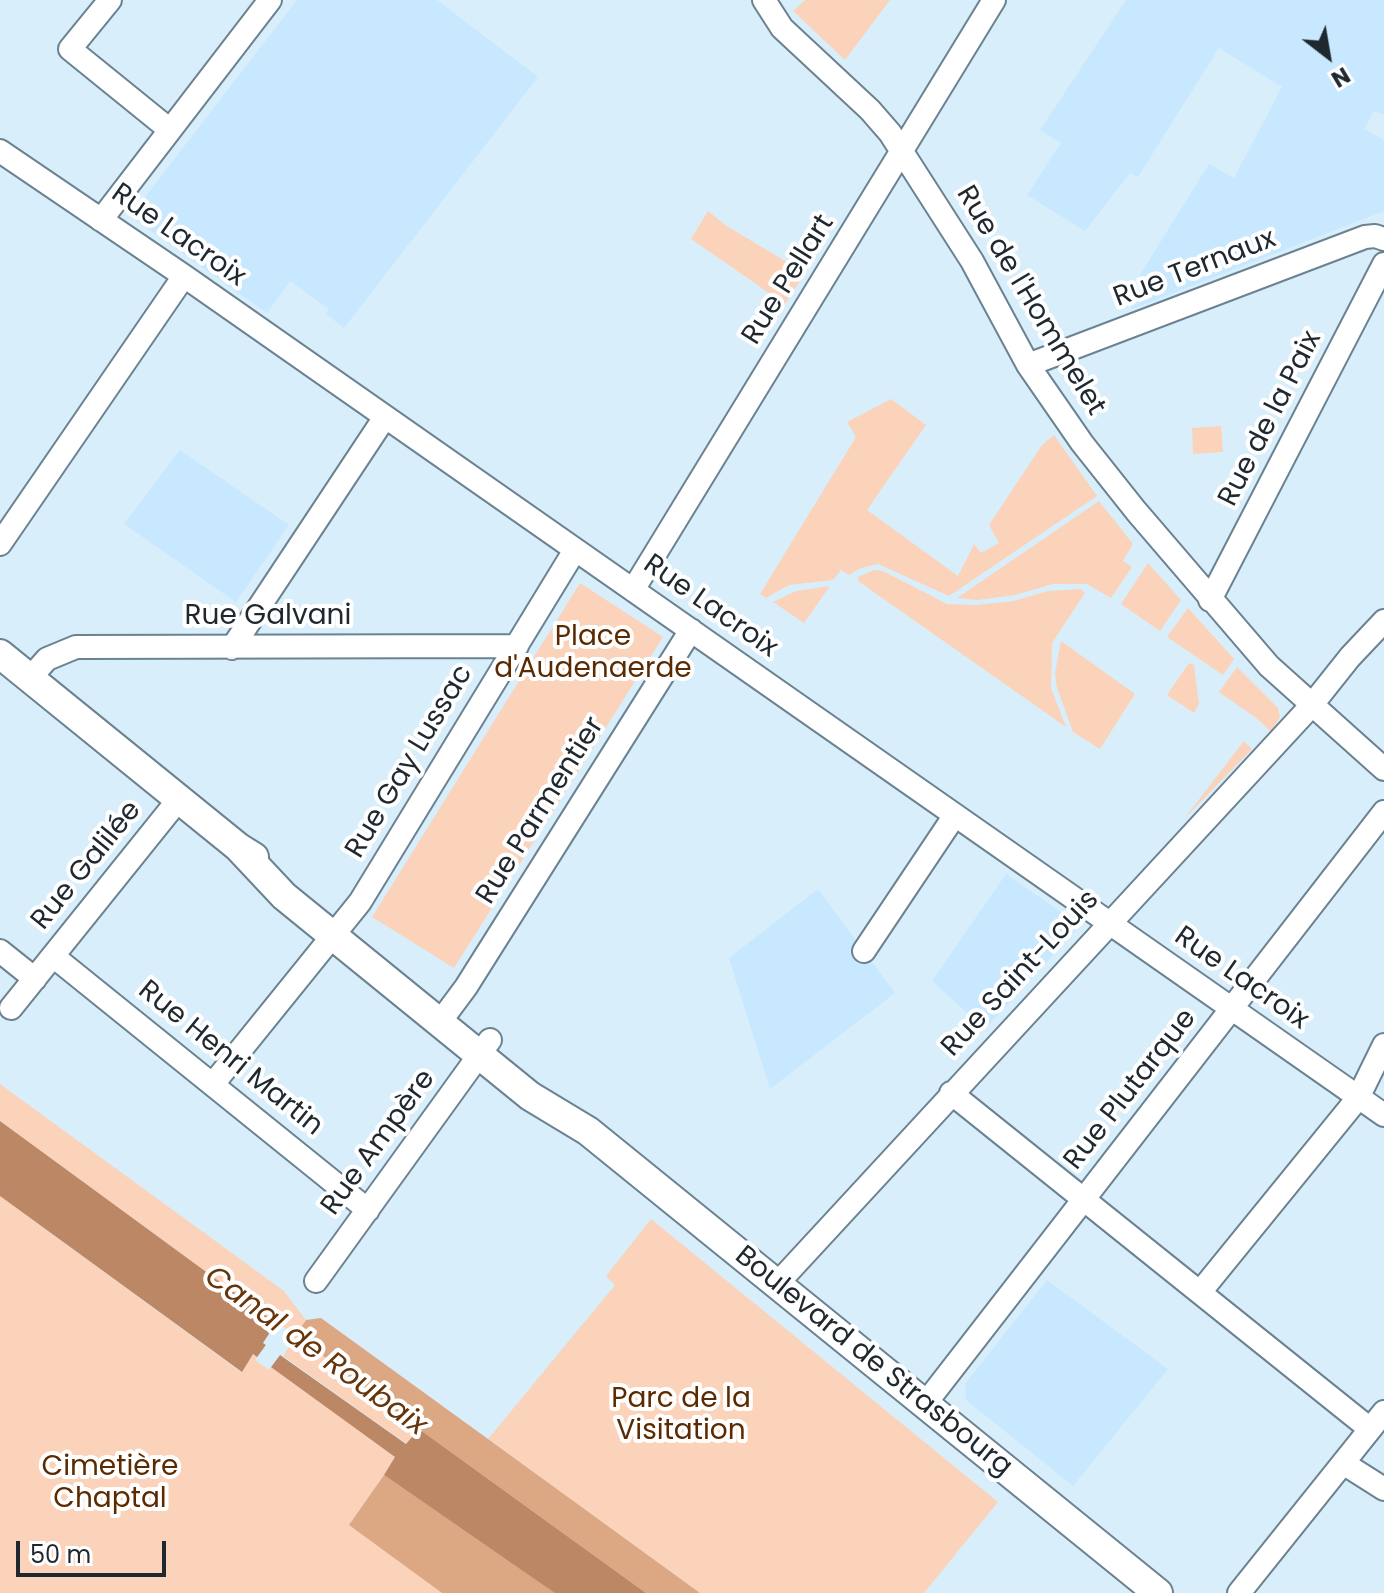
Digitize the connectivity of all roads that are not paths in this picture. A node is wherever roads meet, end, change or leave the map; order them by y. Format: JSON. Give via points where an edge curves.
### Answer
{"nodes":[{"id":1,"x":110,"y":0,"type":"edge"},
{"id":2,"x":269,"y":0,"type":"edge"},
{"id":3,"x":764,"y":0,"type":"edge"},
{"id":4,"x":994,"y":0,"type":"edge"},
{"id":5,"x":170,"y":130,"type":"junction"},
{"id":6,"x":0,"y":151,"type":"edge"},
{"id":7,"x":903,"y":152,"type":"junction"},
{"id":8,"x":101,"y":220,"type":"junction"},
{"id":9,"x":1384,"y":239,"type":"edge"},
{"id":10,"x":1384,"y":264,"type":"edge"},
{"id":11,"x":184,"y":276,"type":"junction"},
{"id":12,"x":1028,"y":365,"type":"junction"},
{"id":13,"x":385,"y":417,"type":"junction"},
{"id":14,"x":0,"y":544,"type":"edge"},
{"id":15,"x":575,"y":550,"type":"junction"},
{"id":16,"x":633,"y":590,"type":"junction"},
{"id":17,"x":1210,"y":600,"type":"junction"},
{"id":18,"x":1384,"y":621,"type":"edge"},
{"id":19,"x":691,"y":630,"type":"junction"},
{"id":20,"x":517,"y":646,"type":"junction"},
{"id":21,"x":232,"y":648,"type":"junction"},
{"id":22,"x":0,"y":654,"type":"edge"},
{"id":23,"x":30,"y":678,"type":"junction"},
{"id":24,"x":1311,"y":706,"type":"junction"},
{"id":25,"x":1384,"y":769,"type":"edge"},
{"id":26,"x":179,"y":799,"type":"junction"},
{"id":27,"x":1384,"y":812,"type":"edge"},
{"id":28,"x":955,"y":815,"type":"junction"},
{"id":29,"x":1109,"y":923,"type":"junction"},
{"id":30,"x":340,"y":930,"type":"junction"},
{"id":31,"x":0,"y":951,"type":"edge"},
{"id":32,"x":864,"y":951,"type":"dead end"},
{"id":33,"x":53,"y":956,"type":"junction"},
{"id":34,"x":35,"y":979,"type":"junction"},
{"id":35,"x":11,"y":1008,"type":"dead end"},
{"id":36,"x":1232,"y":1009,"type":"junction"},
{"id":37,"x":445,"y":1015,"type":"junction"},
{"id":38,"x":1384,"y":1045,"type":"edge"},
{"id":39,"x":485,"y":1047,"type":"junction"},
{"id":40,"x":213,"y":1084,"type":"junction"},
{"id":41,"x":951,"y":1093,"type":"junction"},
{"id":42,"x":1358,"y":1098,"type":"junction"},
{"id":43,"x":1384,"y":1115,"type":"edge"},
{"id":44,"x":1084,"y":1199,"type":"junction"},
{"id":45,"x":368,"y":1210,"type":"junction"},
{"id":46,"x":316,"y":1281,"type":"dead end"},
{"id":47,"x":777,"y":1284,"type":"junction"},
{"id":48,"x":1201,"y":1291,"type":"junction"},
{"id":49,"x":925,"y":1404,"type":"junction"},
{"id":50,"x":1377,"y":1420,"type":"edge"},
{"id":51,"x":1343,"y":1463,"type":"junction"},
{"id":52,"x":1384,"y":1489,"type":"edge"},
{"id":53,"x":1158,"y":1593,"type":"edge"},
{"id":54,"x":1239,"y":1593,"type":"edge"}],
"edges":[{"from":1,"to":5,"type":"street","via":[[70,49]]},
{"from":2,"to":5,"type":"street"},
{"from":3,"to":7,"type":"street","name":"Rue de l'Hommelet","via":[[782,28],[870,110]]},
{"from":4,"to":7,"type":"street","name":"Rue Pellart"},
{"from":5,"to":8,"type":"street"},
{"from":6,"to":8,"type":"street","name":"Rue Lacroix"},
{"from":7,"to":12,"type":"street","name":"Rue de l'Hommelet","via":[[972,261]]},
{"from":7,"to":16,"type":"street","name":"Rue Pellart"},
{"from":8,"to":11,"type":"street","name":"Rue Lacroix"},
{"from":9,"to":12,"type":"street","name":"Rue Ternaux","via":[[1365,237]]},
{"from":10,"to":17,"type":"street","name":"Rue de la Paix"},
{"from":11,"to":13,"type":"street","name":"Rue Lacroix"},
{"from":11,"to":14,"type":"street"},
{"from":12,"to":17,"type":"street","name":"Rue de l'Hommelet","via":[[1082,443]]},
{"from":13,"to":15,"type":"street","name":"Rue Lacroix"},
{"from":13,"to":21,"type":"street"},
{"from":15,"to":16,"type":"street","name":"Rue Lacroix"},
{"from":15,"to":20,"type":"street","name":"Rue Gay Lussac"},
{"from":16,"to":19,"type":"street","name":"Rue Lacroix"},
{"from":17,"to":24,"type":"street","name":"Rue de l'Hommelet"},
{"from":18,"to":24,"type":"street","name":"Rue Saint-Louis"},
{"from":19,"to":28,"type":"street","name":"Rue Lacroix"},
{"from":19,"to":37,"type":"street","name":"Rue Parmentier"},
{"from":20,"to":21,"type":"street","name":"Rue Galvani"},
{"from":20,"to":30,"type":"street","name":"Rue Gay Lussac"},
{"from":21,"to":23,"type":"street","name":"Rue Galvani","via":[[76,647],[47,659]]},
{"from":22,"to":23,"type":"main road","name":"Boulevard de Strasbourg"},
{"from":23,"to":26,"type":"main road","name":"Boulevard de Strasbourg"},
{"from":24,"to":25,"type":"street","name":"Rue de l'Hommelet"},
{"from":24,"to":29,"type":"street","name":"Rue Saint-Louis"},
{"from":26,"to":30,"type":"main road","name":"Boulevard de Strasbourg","via":[[238,847],[290,879]]},
{"from":26,"to":33,"type":"street","name":"Rue Galilée"},
{"from":27,"to":36,"type":"street","name":"Rue Plutarque"},
{"from":28,"to":29,"type":"street","name":"Rue Lacroix"},
{"from":28,"to":32,"type":"street"},
{"from":29,"to":36,"type":"street","name":"Rue Lacroix"},
{"from":29,"to":41,"type":"street","name":"Rue Saint-Louis"},
{"from":30,"to":37,"type":"main road","name":"Boulevard de Strasbourg"},
{"from":30,"to":40,"type":"street","name":"Rue Gay Lussac"},
{"from":31,"to":34,"type":"street"},
{"from":33,"to":34,"type":"street","name":"Rue Galilée"},
{"from":33,"to":40,"type":"street","name":"Rue Henri Martin"},
{"from":34,"to":35,"type":"street","name":"Rue Galilée"},
{"from":36,"to":42,"type":"street","name":"Rue Lacroix"},
{"from":36,"to":44,"type":"street","name":"Rue Plutarque"},
{"from":37,"to":39,"type":"main road","name":"Boulevard de Strasbourg"},
{"from":38,"to":42,"type":"street"},
{"from":39,"to":45,"type":"street","name":"Rue Ampère"},
{"from":39,"to":47,"type":"main road","name":"Boulevard de Strasbourg","via":[[547,1086],[588,1131]]},
{"from":40,"to":45,"type":"street","name":"Rue Henri Martin"},
{"from":41,"to":44,"type":"street"},
{"from":41,"to":47,"type":"street","name":"Rue Saint-Louis"},
{"from":42,"to":43,"type":"street","name":"Rue Lacroix"},
{"from":42,"to":48,"type":"street"},
{"from":44,"to":48,"type":"street"},
{"from":44,"to":49,"type":"street","name":"Rue Plutarque"},
{"from":45,"to":46,"type":"street","name":"Rue Ampère"},
{"from":47,"to":49,"type":"main road","name":"Boulevard de Strasbourg"},
{"from":48,"to":50,"type":"street"},
{"from":49,"to":53,"type":"main road","name":"Boulevard de Strasbourg"},
{"from":50,"to":51,"type":"street"},
{"from":51,"to":52,"type":"street"},
{"from":51,"to":54,"type":"street"}]}
